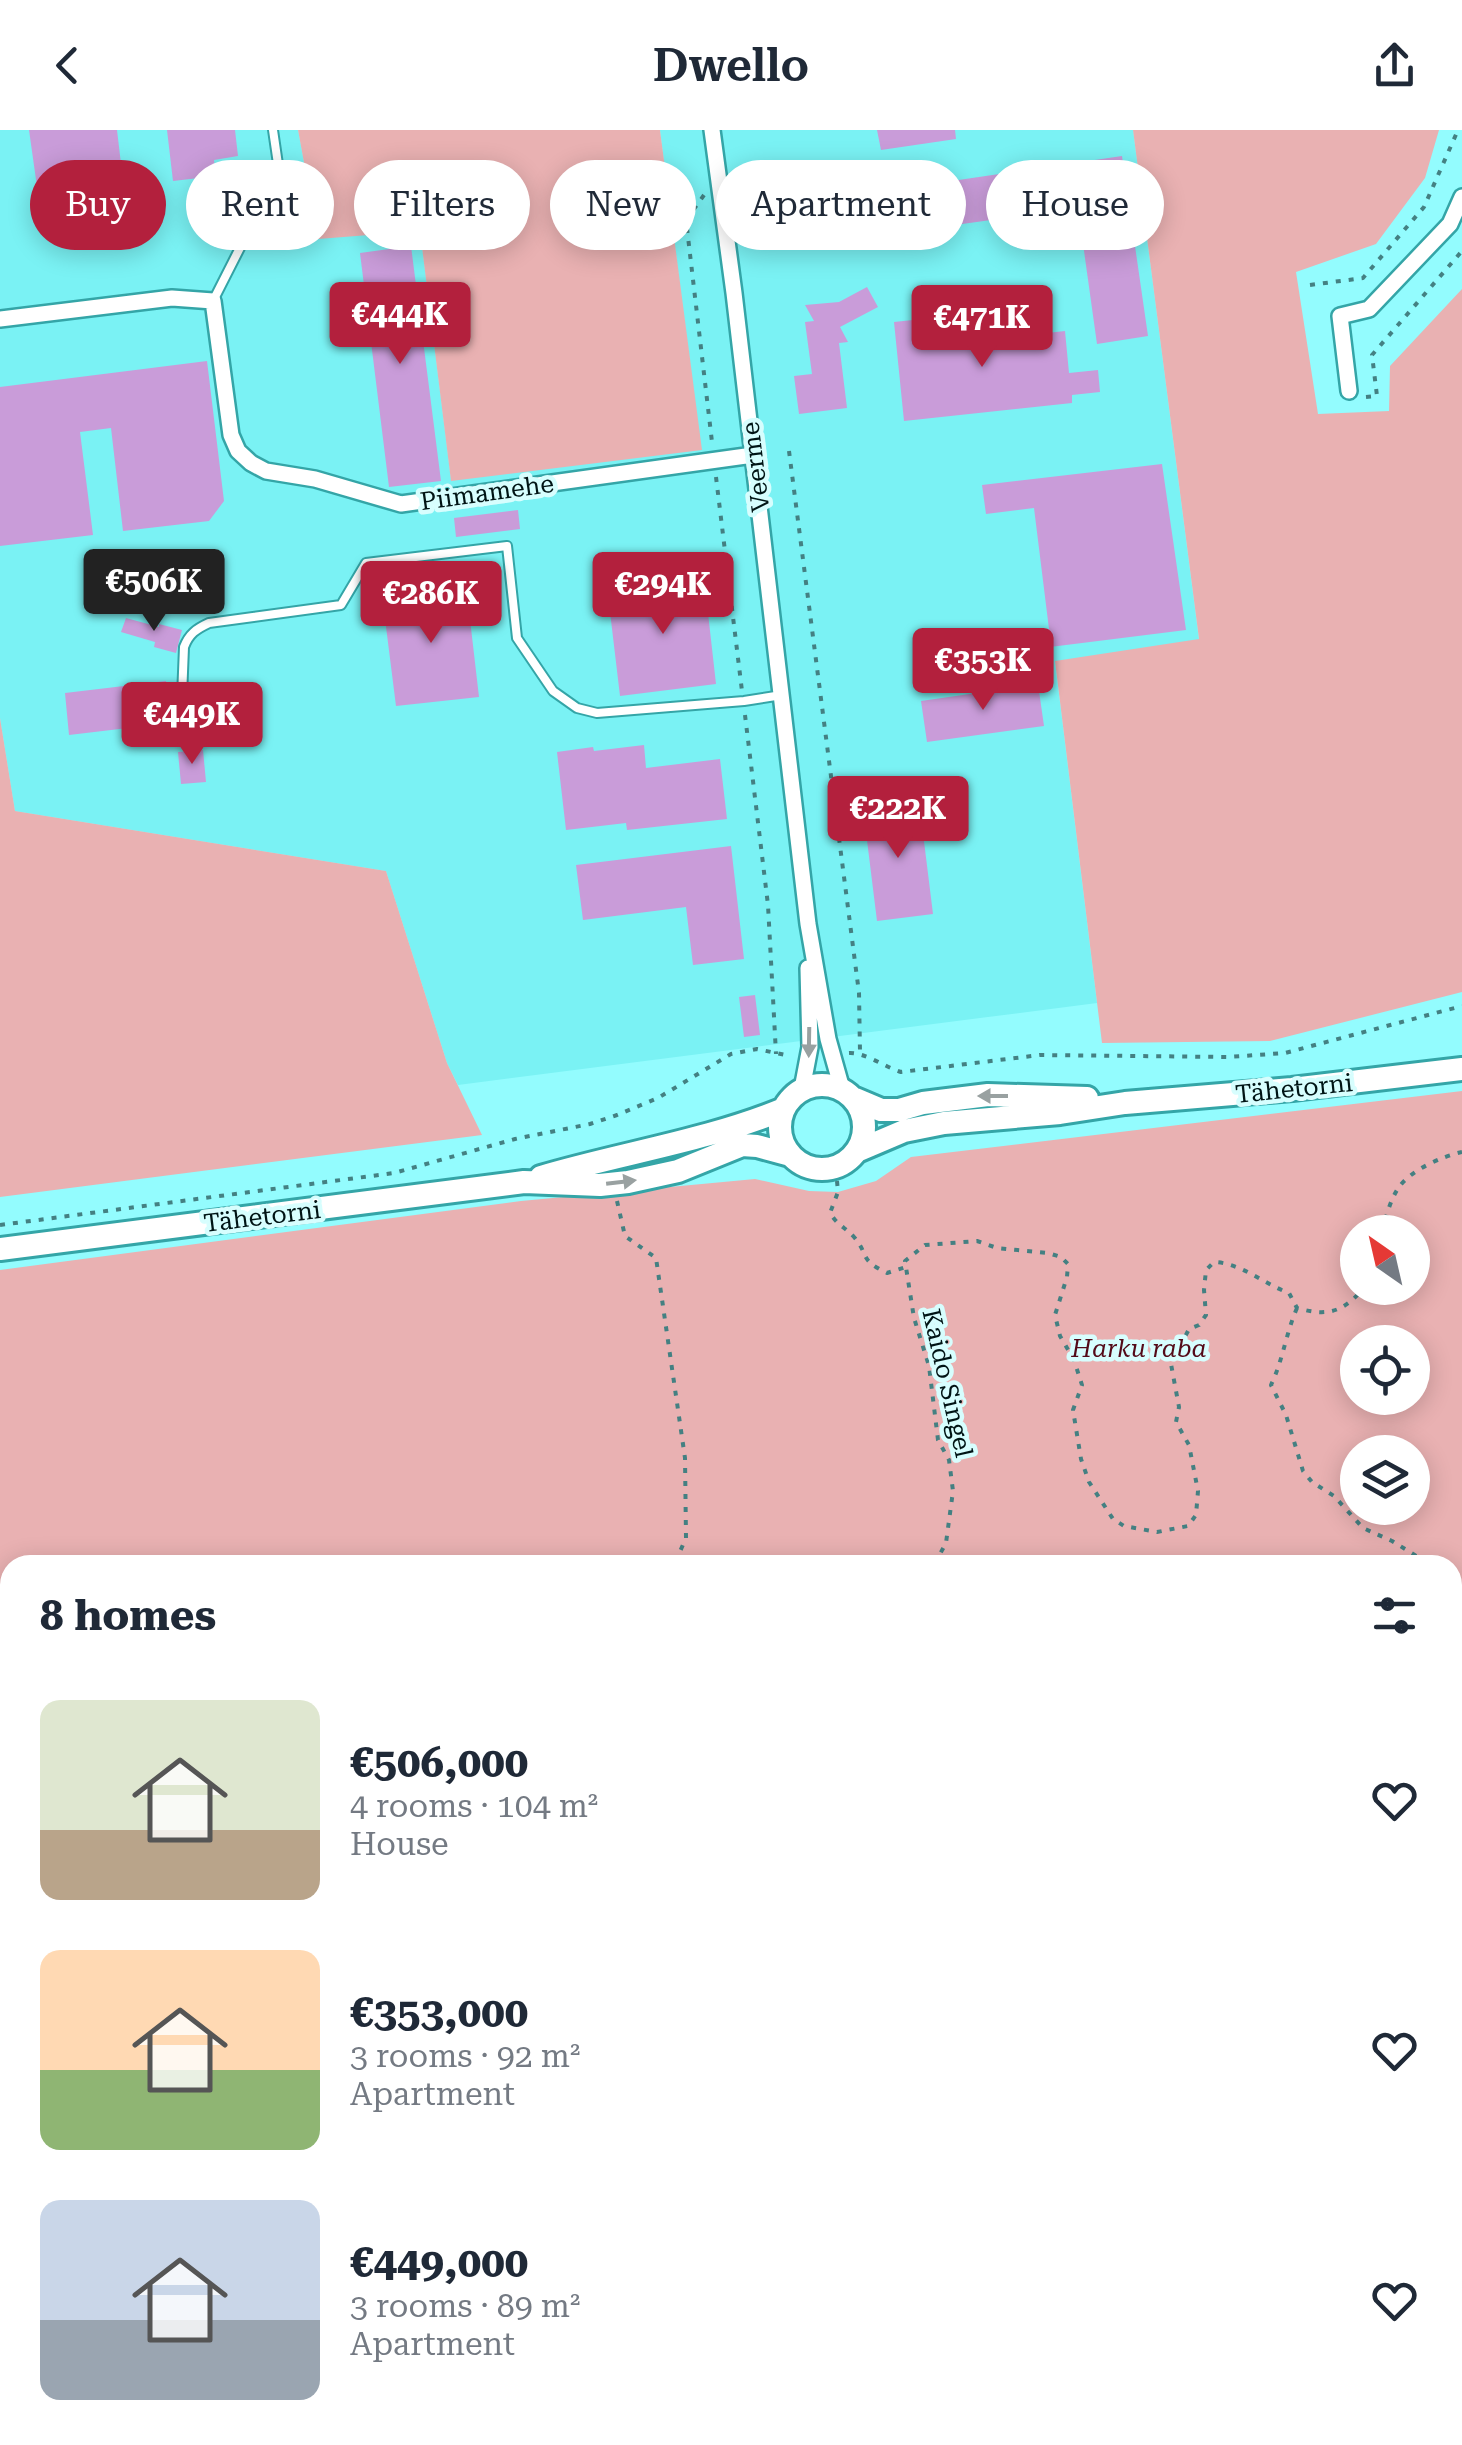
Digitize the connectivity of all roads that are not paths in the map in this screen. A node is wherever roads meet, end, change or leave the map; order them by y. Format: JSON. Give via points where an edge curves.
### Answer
{"nodes":[{"id":1,"x":273,"y":130,"type":"edge"},
{"id":2,"x":712,"y":130,"type":"edge"},
{"id":3,"x":1462,"y":197,"type":"edge"},
{"id":4,"x":213,"y":301,"type":"junction"},
{"id":5,"x":0,"y":319,"type":"edge"},
{"id":6,"x":1355,"y":394,"type":"road end"},
{"id":7,"x":753,"y":455,"type":"junction"},
{"id":8,"x":782,"y":694,"type":"junction"},
{"id":9,"x":181,"y":722,"type":"dead end"},
{"id":10,"x":808,"y":924,"type":"junction"},
{"id":11,"x":1462,"y":1069,"type":"edge"},
{"id":12,"x":802,"y":1089,"type":"junction"},
{"id":13,"x":848,"y":1094,"type":"junction"},
{"id":14,"x":1125,"y":1103,"type":"junction"},
{"id":15,"x":784,"y":1109,"type":"junction"},
{"id":16,"x":857,"y":1151,"type":"junction"},
{"id":17,"x":790,"y":1155,"type":"junction"},
{"id":18,"x":524,"y":1182,"type":"junction"},
{"id":19,"x":0,"y":1249,"type":"edge"}],
"edges":[{"from":1,"to":4,"type":"lane","via":[[278,171]]},
{"from":2,"to":7,"type":"street","name":"Veerme"},
{"from":3,"to":6,"type":"street","via":[[1450,224],[1369,310],[1340,316]]},
{"from":4,"to":5,"type":"street","via":[[172,298]]},
{"from":4,"to":7,"type":"street","name":"Piimamehe","via":[[230,435],[238,451],[266,471],[401,504]]},
{"from":7,"to":8,"type":"street","name":"Veerme"},
{"from":8,"to":9,"type":"lane","via":[[597,713],[577,708],[554,691],[518,638],[507,546],[366,563],[341,605],[197,628],[184,647]]},
{"from":8,"to":10,"type":"street","name":"Veerme"},
{"from":10,"to":12,"type":"street","name":"Veerme","one_way":true,"via":[[810,1047]]},
{"from":10,"to":13,"type":"street","name":"Veerme","via":[[828,1039]]},
{"from":11,"to":14,"type":"street","name":"Tähetorni"},
{"from":12,"to":13,"type":"street","via":[[818,1084]]},
{"from":12,"to":15,"type":"street"},
{"from":14,"to":13,"type":"street","name":"Tähetorni","one_way":true,"via":[[988,1095],[881,1110]]},
{"from":13,"to":16,"type":"street","via":[[865,1125]]},
{"from":14,"to":16,"type":"street","name":"Tähetorni","via":[[944,1123]]},
{"from":15,"to":17,"type":"street","via":[[780,1133]]},
{"from":15,"to":18,"type":"street","name":"Tähetorni"},
{"from":16,"to":17,"type":"street","via":[[824,1169]]},
{"from":18,"to":17,"type":"street","name":"Tähetorni","one_way":true,"via":[[628,1182],[742,1146]]},
{"from":18,"to":19,"type":"street","name":"Tähetorni"}]}
